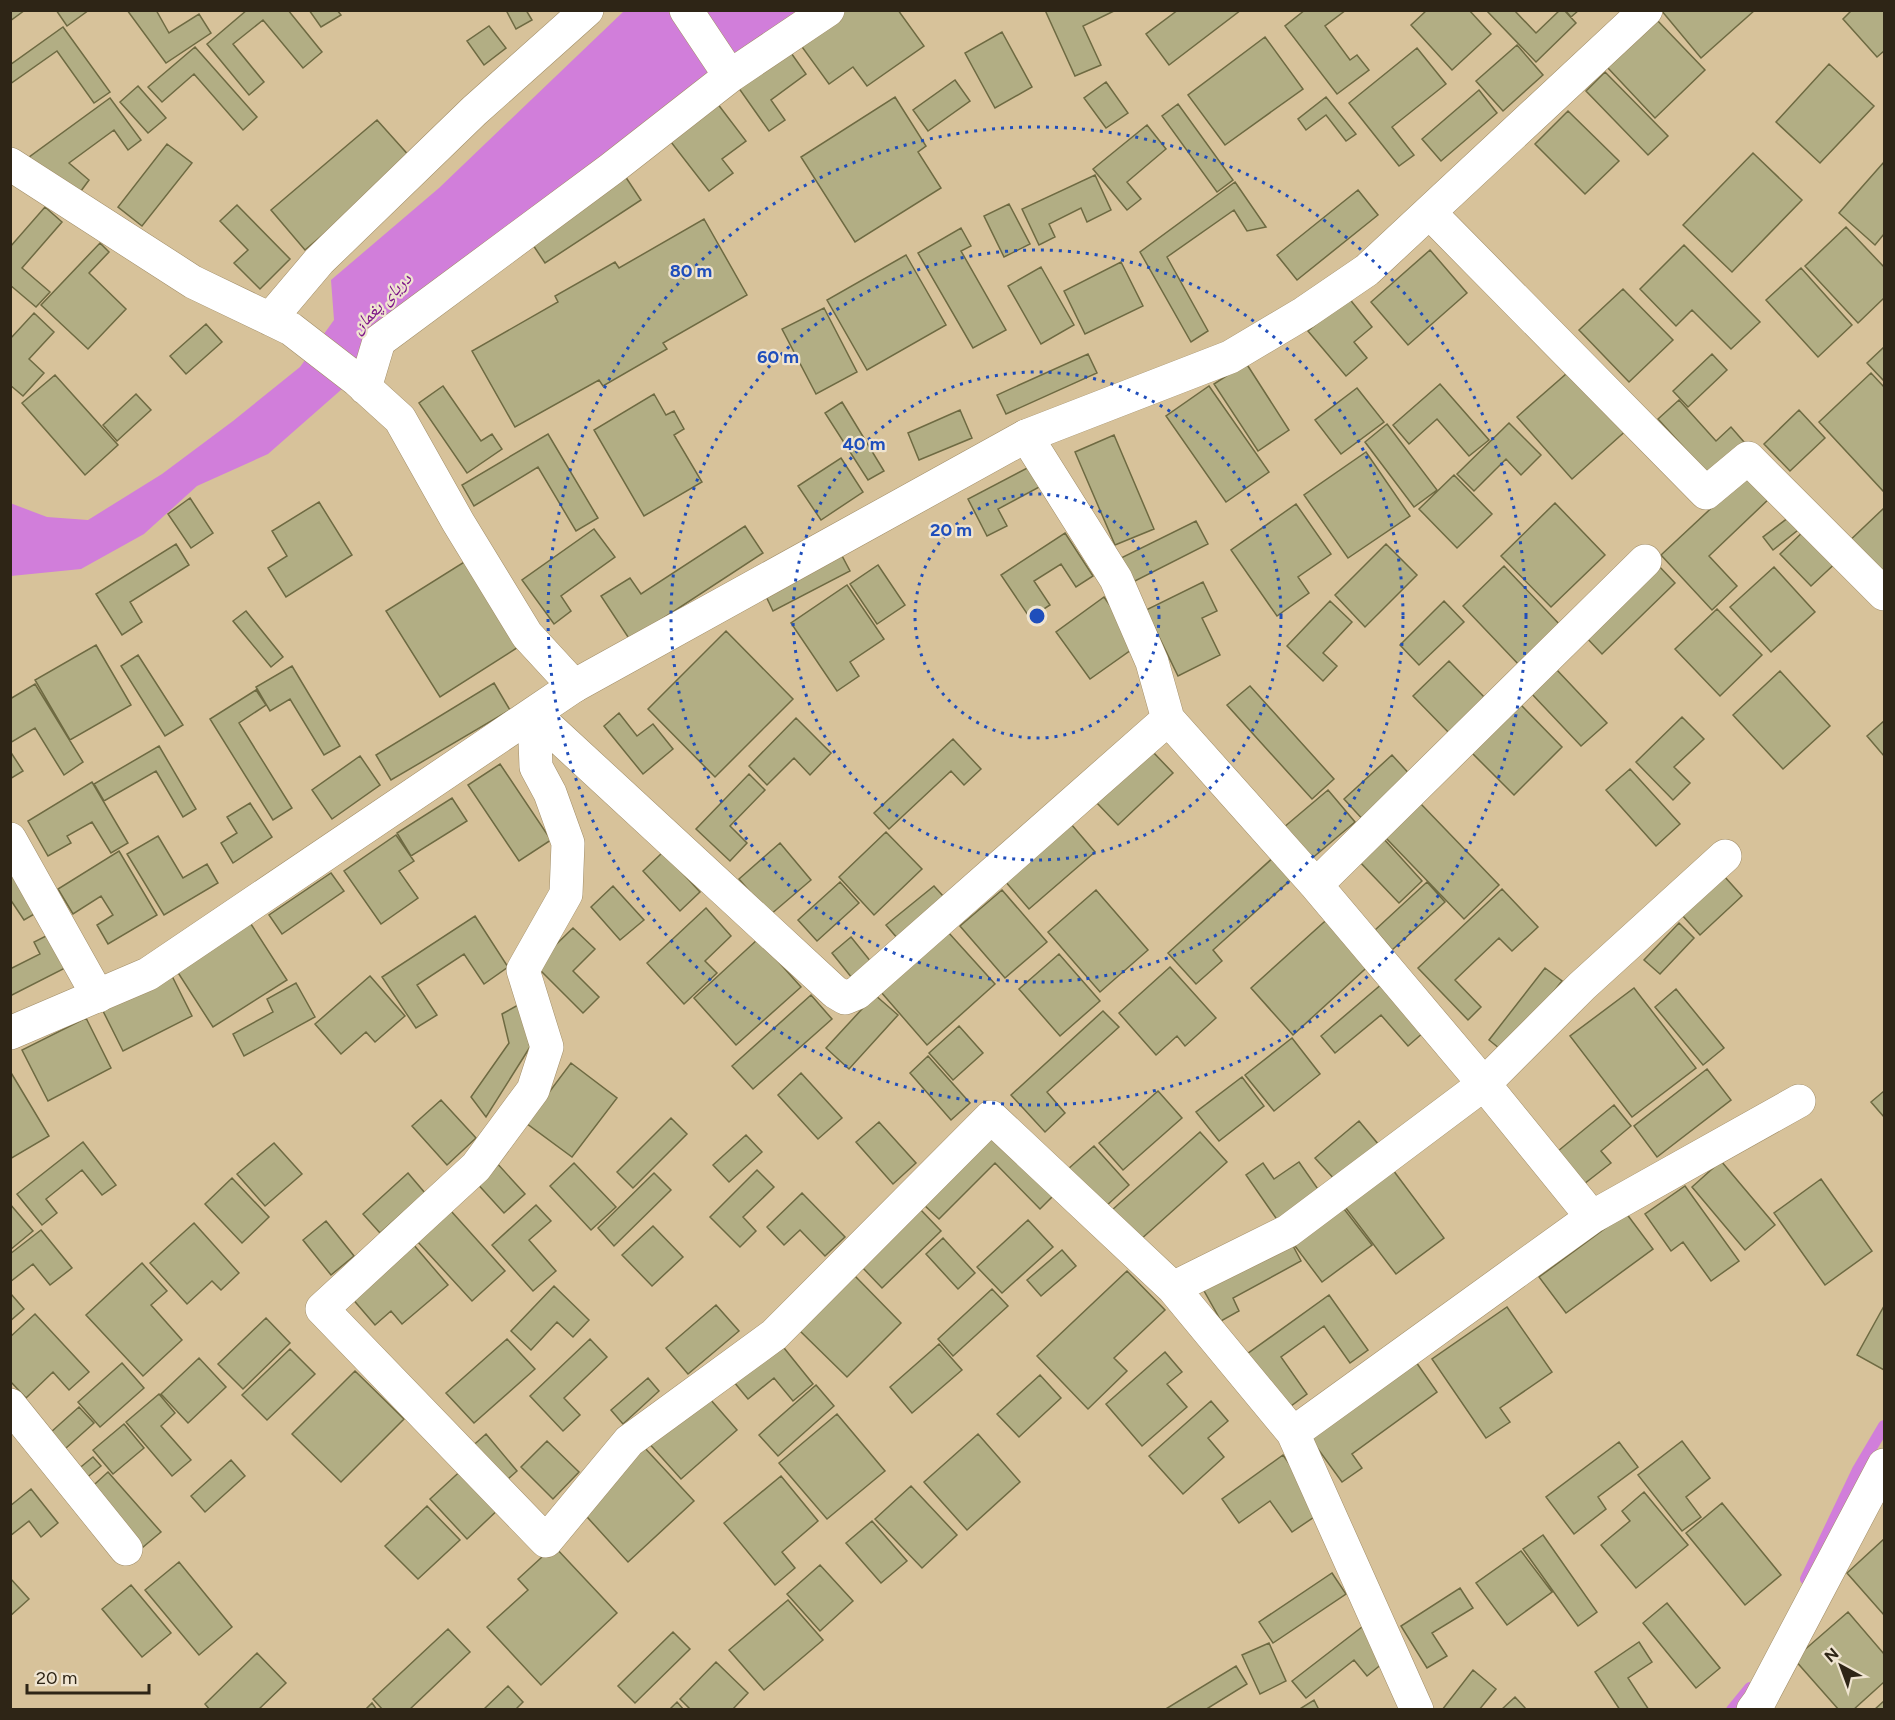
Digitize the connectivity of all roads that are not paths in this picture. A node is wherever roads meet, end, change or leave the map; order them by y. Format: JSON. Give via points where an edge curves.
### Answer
{"nodes":[{"id":1,"x":587,"y":10,"type":"edge"},
{"id":2,"x":686,"y":10,"type":"edge"},
{"id":3,"x":828,"y":10,"type":"edge"},
{"id":4,"x":1646,"y":10,"type":"edge"},
{"id":5,"x":730,"y":76,"type":"junction"},
{"id":6,"x":10,"y":164,"type":"edge"},
{"id":7,"x":1430,"y":213,"type":"junction"},
{"id":8,"x":280,"y":324,"type":"junction"},
{"id":9,"x":361,"y":384,"type":"junction"},
{"id":10,"x":1026,"y":436,"type":"junction"},
{"id":11,"x":1645,"y":561,"type":"dead end"},
{"id":12,"x":1884,"y":594,"type":"edge"},
{"id":13,"x":574,"y":686,"type":"junction"},
{"id":14,"x":534,"y":714,"type":"junction"},
{"id":15,"x":1168,"y":719,"type":"junction"},
{"id":16,"x":10,"y":838,"type":"edge"},
{"id":17,"x":1725,"y":856,"type":"dead end"},
{"id":18,"x":1316,"y":885,"type":"junction"},
{"id":19,"x":98,"y":996,"type":"junction"},
{"id":20,"x":10,"y":1033,"type":"edge"},
{"id":21,"x":1484,"y":1084,"type":"junction"},
{"id":22,"x":1799,"y":1101,"type":"dead end"},
{"id":23,"x":1592,"y":1217,"type":"junction"},
{"id":24,"x":1173,"y":1288,"type":"junction"},
{"id":25,"x":10,"y":1405,"type":"edge"},
{"id":26,"x":1293,"y":1433,"type":"junction"},
{"id":27,"x":1884,"y":1465,"type":"edge"},
{"id":28,"x":126,"y":1549,"type":"dead end"},
{"id":29,"x":1417,"y":1710,"type":"edge"},
{"id":30,"x":1753,"y":1710,"type":"edge"}],
"edges":[{"from":1,"to":8,"type":"street","via":[[474,111],[328,252]]},
{"from":2,"to":5,"type":"street"},
{"from":3,"to":5,"type":"street"},
{"from":4,"to":7,"type":"street"},
{"from":5,"to":9,"type":"street","via":[[380,341]]},
{"from":6,"to":8,"type":"street","via":[[193,282]]},
{"from":7,"to":10,"type":"street","via":[[1367,270],[1230,357]]},
{"from":7,"to":12,"type":"street","via":[[1706,493],[1748,458]]},
{"from":8,"to":9,"type":"street"},
{"from":9,"to":13,"type":"street","via":[[400,419],[527,635]]},
{"from":10,"to":13,"type":"street"},
{"from":10,"to":15,"type":"street","via":[[1116,579],[1152,662]]},
{"from":11,"to":18,"type":"street"},
{"from":13,"to":14,"type":"street"},
{"from":14,"to":15,"type":"street","via":[[845,998],[857,993]]},
{"from":14,"to":19,"type":"street","via":[[148,974]]},
{"from":14,"to":24,"type":"street","via":[[536,767],[568,843],[566,894],[523,970],[547,1047],[533,1090],[476,1167],[322,1309],[546,1541],[629,1441],[774,1335],[991,1117]]},
{"from":15,"to":18,"type":"street"},
{"from":16,"to":19,"type":"street"},
{"from":17,"to":21,"type":"street","via":[[1582,986]]},
{"from":18,"to":21,"type":"street"},
{"from":19,"to":20,"type":"street"},
{"from":21,"to":23,"type":"street"},
{"from":21,"to":24,"type":"street","via":[[1288,1231]]},
{"from":22,"to":23,"type":"street"},
{"from":23,"to":26,"type":"street"},
{"from":24,"to":26,"type":"street"},
{"from":25,"to":28,"type":"street"},
{"from":26,"to":29,"type":"street"},
{"from":27,"to":30,"type":"street"}]}
